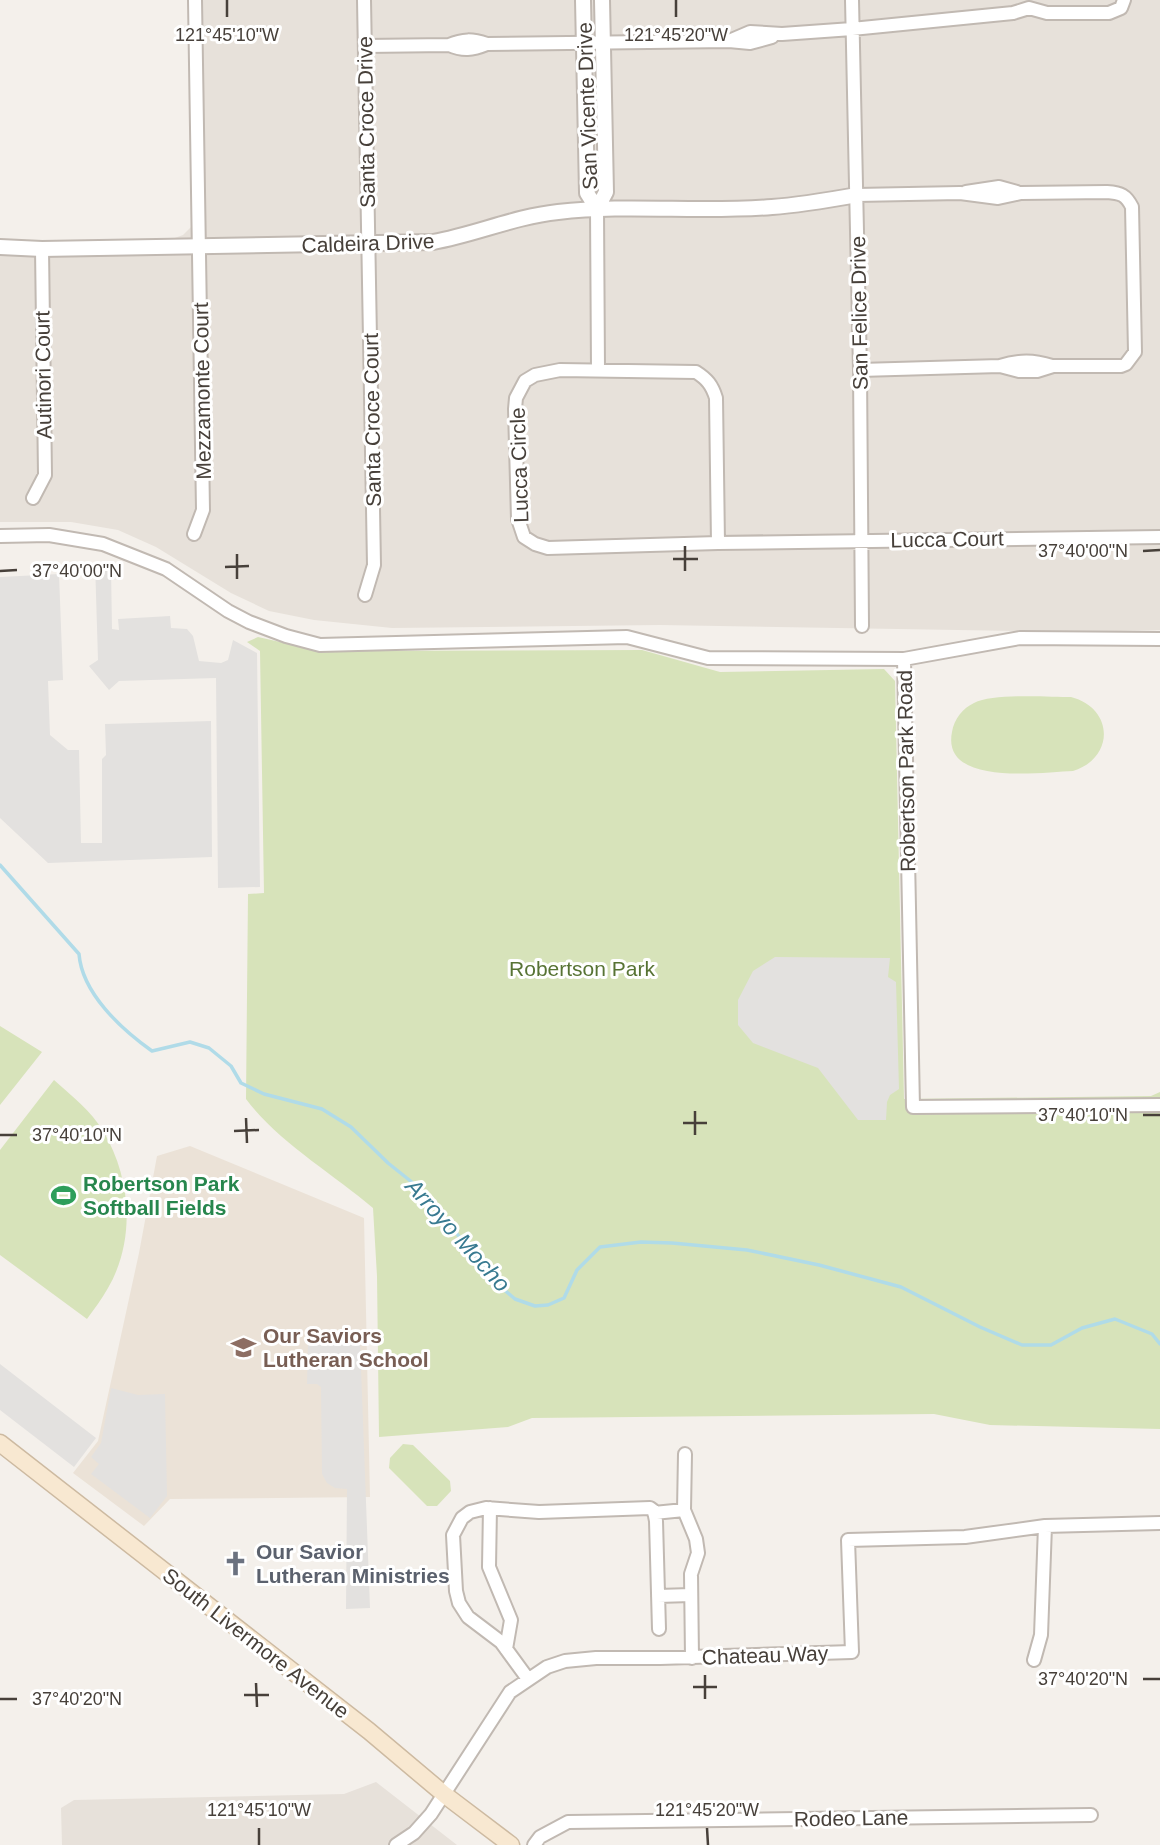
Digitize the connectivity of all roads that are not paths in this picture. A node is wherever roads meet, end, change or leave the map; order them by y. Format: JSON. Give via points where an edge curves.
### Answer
{"nodes":[{"id":1,"x":195,"y":0,"type":"edge"},
{"id":2,"x":364,"y":0,"type":"edge"},
{"id":3,"x":583,"y":0,"type":"edge"},
{"id":4,"x":602,"y":0,"type":"edge"},
{"id":5,"x":852,"y":0,"type":"edge"},
{"id":6,"x":1123,"y":4,"type":"edge"},
{"id":7,"x":852,"y":29,"type":"junction"},
{"id":8,"x":603,"y":42,"type":"junction"},
{"id":9,"x":584,"y":43,"type":"junction"},
{"id":10,"x":365,"y":46,"type":"junction"},
{"id":11,"x":857,"y":195,"type":"junction"},
{"id":12,"x":597,"y":209,"type":"junction"},
{"id":13,"x":200,"y":245,"type":"junction"},
{"id":14,"x":369,"y":245,"type":"junction"},
{"id":15,"x":0,"y":247,"type":"edge"},
{"id":16,"x":42,"y":249,"type":"junction"},
{"id":17,"x":598,"y":370,"type":"junction"},
{"id":18,"x":860,"y":370,"type":"junction"},
{"id":19,"x":33,"y":498,"type":"dead end"},
{"id":20,"x":194,"y":534,"type":"dead end"},
{"id":21,"x":0,"y":536,"type":"edge"},
{"id":22,"x":1160,"y":537,"type":"edge"},
{"id":23,"x":860,"y":540,"type":"junction"},
{"id":24,"x":718,"y":542,"type":"junction"},
{"id":25,"x":365,"y":595,"type":"dead end"},
{"id":26,"x":862,"y":626,"type":"dead end"},
{"id":27,"x":1160,"y":639,"type":"edge"},
{"id":28,"x":904,"y":659,"type":"junction"},
{"id":29,"x":1160,"y":1105,"type":"edge"},
{"id":30,"x":0,"y":1444,"type":"edge"},
{"id":31,"x":685,"y":1454,"type":"dead end"},
{"id":32,"x":490,"y":1508,"type":"junction"},
{"id":33,"x":684,"y":1510,"type":"junction"},
{"id":34,"x":654,"y":1513,"type":"junction"},
{"id":35,"x":1160,"y":1523,"type":"edge"},
{"id":36,"x":1045,"y":1526,"type":"junction"},
{"id":37,"x":691,"y":1595,"type":"junction"},
{"id":38,"x":658,"y":1596,"type":"junction"},
{"id":39,"x":659,"y":1629,"type":"dead end"},
{"id":40,"x":506,"y":1649,"type":"junction"},
{"id":41,"x":692,"y":1657,"type":"junction"},
{"id":42,"x":1034,"y":1660,"type":"dead end"},
{"id":43,"x":528,"y":1679,"type":"junction"},
{"id":44,"x":445,"y":1795,"type":"junction"},
{"id":45,"x":1091,"y":1815,"type":"dead end"},
{"id":46,"x":396,"y":1845,"type":"edge"},
{"id":47,"x":511,"y":1845,"type":"edge"},
{"id":48,"x":534,"y":1845,"type":"edge"}],
"edges":[{"from":1,"to":13,"type":"street","name":"Mezzamonte Court"},
{"from":2,"to":10,"type":"street","name":"Santa Croce Drive"},
{"from":3,"to":9,"type":"street","name":"San Vicente Drive"},
{"from":4,"to":8,"type":"street","name":"San Vicente Drive"},
{"from":5,"to":7,"type":"street","name":"San Felice Drive"},
{"from":6,"to":7,"type":"street","via":[[1109,13],[1047,12],[1030,19],[1013,13]]},
{"from":7,"to":8,"type":"street","via":[[750,32],[729,41]]},
{"from":7,"to":11,"type":"street","name":"San Felice Drive"},
{"from":8,"to":9,"type":"street"},
{"from":8,"to":12,"type":"street","name":"San Vicente Drive","via":[[606,192]]},
{"from":9,"to":10,"type":"street","via":[[487,44],[460,50],[449,45]]},
{"from":9,"to":12,"type":"street","name":"San Vicente Drive","via":[[587,193]]},
{"from":10,"to":14,"type":"street","name":"Santa Croce Drive"},
{"from":11,"to":12,"type":"street","name":"Caldeira Drive","via":[[770,208]]},
{"from":11,"to":18,"type":"street","name":"San Felice Drive"},
{"from":11,"to":18,"type":"street","via":[[960,193],[999,187],[1021,193],[1119,193],[1132,207],[1135,352],[1121,366],[1053,366],[1037,371],[1000,366]]},
{"from":12,"to":14,"type":"street","name":"Caldeira Drive","via":[[519,217],[433,242]]},
{"from":12,"to":17,"type":"street"},
{"from":13,"to":14,"type":"street","name":"Caldeira Drive"},
{"from":13,"to":16,"type":"street","name":"Caldeira Drive"},
{"from":13,"to":20,"type":"street","name":"Mezzamonte Court","via":[[203,510]]},
{"from":14,"to":25,"type":"street","name":"Santa Croce Court","via":[[374,565]]},
{"from":15,"to":16,"type":"street","name":"Caldeira Drive"},
{"from":16,"to":19,"type":"street","name":"Autinori Court","via":[[45,475]]},
{"from":17,"to":24,"type":"street","name":"Lucca Circle","via":[[696,372],[712,386],[716,398]]},
{"from":17,"to":24,"type":"street","name":"Lucca Circle","via":[[547,372],[535,375],[520,388],[515,409],[516,488],[524,537],[548,548]]},
{"from":18,"to":23,"type":"street","name":"San Felice Drive"},
{"from":21,"to":28,"type":"street","name":"Robertson Park Road","via":[[49,535],[103,544],[166,569],[249,622],[320,645],[627,637],[708,657]]},
{"from":22,"to":23,"type":"street","name":"Lucca Court"},
{"from":23,"to":24,"type":"street","name":"Lucca Circle"},
{"from":23,"to":26,"type":"street","name":"San Felice Drive"},
{"from":27,"to":28,"type":"street","via":[[1020,638]]},
{"from":28,"to":29,"type":"street","name":"Robertson Park Road","via":[[913,1107]]},
{"from":30,"to":44,"type":"main road","name":"South Livermore Avenue","via":[[362,1725]]},
{"from":31,"to":33,"type":"street"},
{"from":32,"to":34,"type":"street","via":[[575,1512],[642,1507]]},
{"from":32,"to":40,"type":"street","via":[[489,1567],[511,1620]]},
{"from":32,"to":40,"type":"street","via":[[462,1518],[453,1535],[456,1591],[463,1612]]},
{"from":33,"to":34,"type":"street"},
{"from":33,"to":37,"type":"street","via":[[698,1553]]},
{"from":34,"to":38,"type":"street"},
{"from":35,"to":36,"type":"street","name":"Chateau Way"},
{"from":36,"to":41,"type":"street","name":"Chateau Way","via":[[965,1537],[848,1540],[852,1652]]},
{"from":36,"to":42,"type":"street","via":[[1041,1635]]},
{"from":37,"to":38,"type":"street"},
{"from":37,"to":41,"type":"street"},
{"from":38,"to":39,"type":"street"},
{"from":40,"to":43,"type":"street"},
{"from":41,"to":43,"type":"street","name":"Chateau Way","via":[[565,1661]]},
{"from":43,"to":44,"type":"street","name":"Chateau Way","via":[[510,1692]]},
{"from":44,"to":46,"type":"street","name":"Chateau Way","via":[[414,1833]]},
{"from":44,"to":47,"type":"main road","name":"South Livermore Avenue"},
{"from":45,"to":48,"type":"street","name":"Rodeo Lane","via":[[568,1822]]}]}
